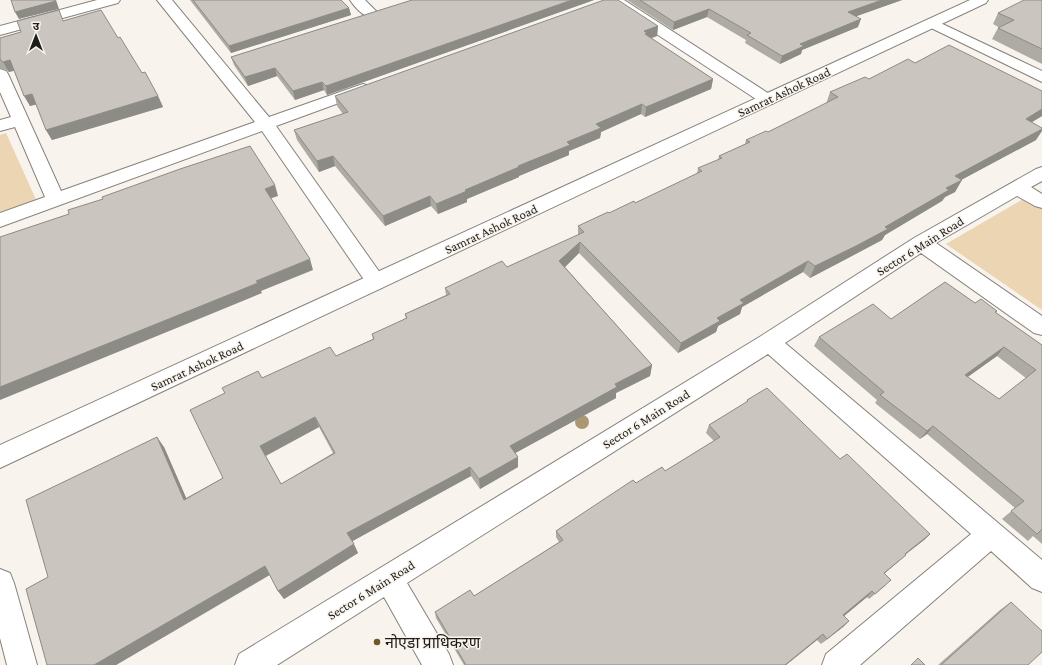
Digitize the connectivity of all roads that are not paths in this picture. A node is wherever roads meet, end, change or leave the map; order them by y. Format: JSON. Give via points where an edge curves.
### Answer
{"nodes":[{"id":1,"x":112,"y":0,"type":"edge"},
{"id":2,"x":164,"y":0,"type":"edge"},
{"id":3,"x":357,"y":0,"type":"edge"},
{"id":4,"x":614,"y":0,"type":"edge"},
{"id":5,"x":981,"y":0,"type":"edge"},
{"id":6,"x":387,"y":10,"type":"edge"},
{"id":7,"x":372,"y":14,"type":"junction"},
{"id":8,"x":357,"y":19,"type":"edge"},
{"id":9,"x":932,"y":23,"type":"junction"},
{"id":10,"x":0,"y":31,"type":"edge"},
{"id":11,"x":0,"y":74,"type":"edge"},
{"id":12,"x":1042,"y":77,"type":"edge"},
{"id":13,"x":378,"y":84,"type":"edge"},
{"id":14,"x":768,"y":100,"type":"junction"},
{"id":15,"x":20,"y":120,"type":"junction"},
{"id":16,"x":266,"y":124,"type":"junction"},
{"id":17,"x":0,"y":126,"type":"edge"},
{"id":18,"x":1042,"y":172,"type":"edge"},
{"id":19,"x":1018,"y":188,"type":"junction"},
{"id":20,"x":56,"y":200,"type":"junction"},
{"id":21,"x":1042,"y":202,"type":"edge"},
{"id":22,"x":0,"y":220,"type":"edge"},
{"id":23,"x":921,"y":243,"type":"junction"},
{"id":24,"x":376,"y":282,"type":"junction"},
{"id":25,"x":1042,"y":327,"type":"edge"},
{"id":26,"x":769,"y":342,"type":"junction"},
{"id":27,"x":0,"y":457,"type":"edge"},
{"id":28,"x":991,"y":534,"type":"junction"},
{"id":29,"x":389,"y":578,"type":"junction"},
{"id":30,"x":1042,"y":578,"type":"edge"},
{"id":31,"x":0,"y":583,"type":"edge"},
{"id":32,"x":22,"y":665,"type":"edge"},
{"id":33,"x":250,"y":665,"type":"edge"},
{"id":34,"x":438,"y":665,"type":"edge"},
{"id":35,"x":837,"y":665,"type":"edge"}],
"edges":[{"from":1,"to":10,"type":"street"},
{"from":2,"to":16,"type":"street","via":[[225,62]]},
{"from":3,"to":7,"type":"street"},
{"from":4,"to":14,"type":"street"},
{"from":5,"to":9,"type":"street","name":"Samrat Ashok Road"},
{"from":6,"to":7,"type":"street"},
{"from":7,"to":8,"type":"street"},
{"from":9,"to":12,"type":"street"},
{"from":9,"to":14,"type":"street","name":"Samrat Ashok Road"},
{"from":11,"to":15,"type":"street"},
{"from":13,"to":16,"type":"street"},
{"from":14,"to":24,"type":"street","name":"Samrat Ashok Road"},
{"from":15,"to":17,"type":"street"},
{"from":15,"to":20,"type":"street"},
{"from":16,"to":20,"type":"street"},
{"from":16,"to":24,"type":"street"},
{"from":18,"to":19,"type":"street","name":"Sector 6 Main Road"},
{"from":19,"to":21,"type":"street"},
{"from":19,"to":23,"type":"street","name":"Sector 6 Main Road"},
{"from":20,"to":22,"type":"street"},
{"from":23,"to":25,"type":"street"},
{"from":23,"to":26,"type":"street","name":"Sector 6 Main Road"},
{"from":24,"to":27,"type":"street","name":"Samrat Ashok Road"},
{"from":26,"to":28,"type":"street"},
{"from":26,"to":29,"type":"street","name":"Sector 6 Main Road"},
{"from":28,"to":30,"type":"street"},
{"from":28,"to":35,"type":"street"},
{"from":29,"to":33,"type":"street","name":"Sector 6 Main Road"},
{"from":29,"to":34,"type":"street"},
{"from":31,"to":32,"type":"street"}]}
